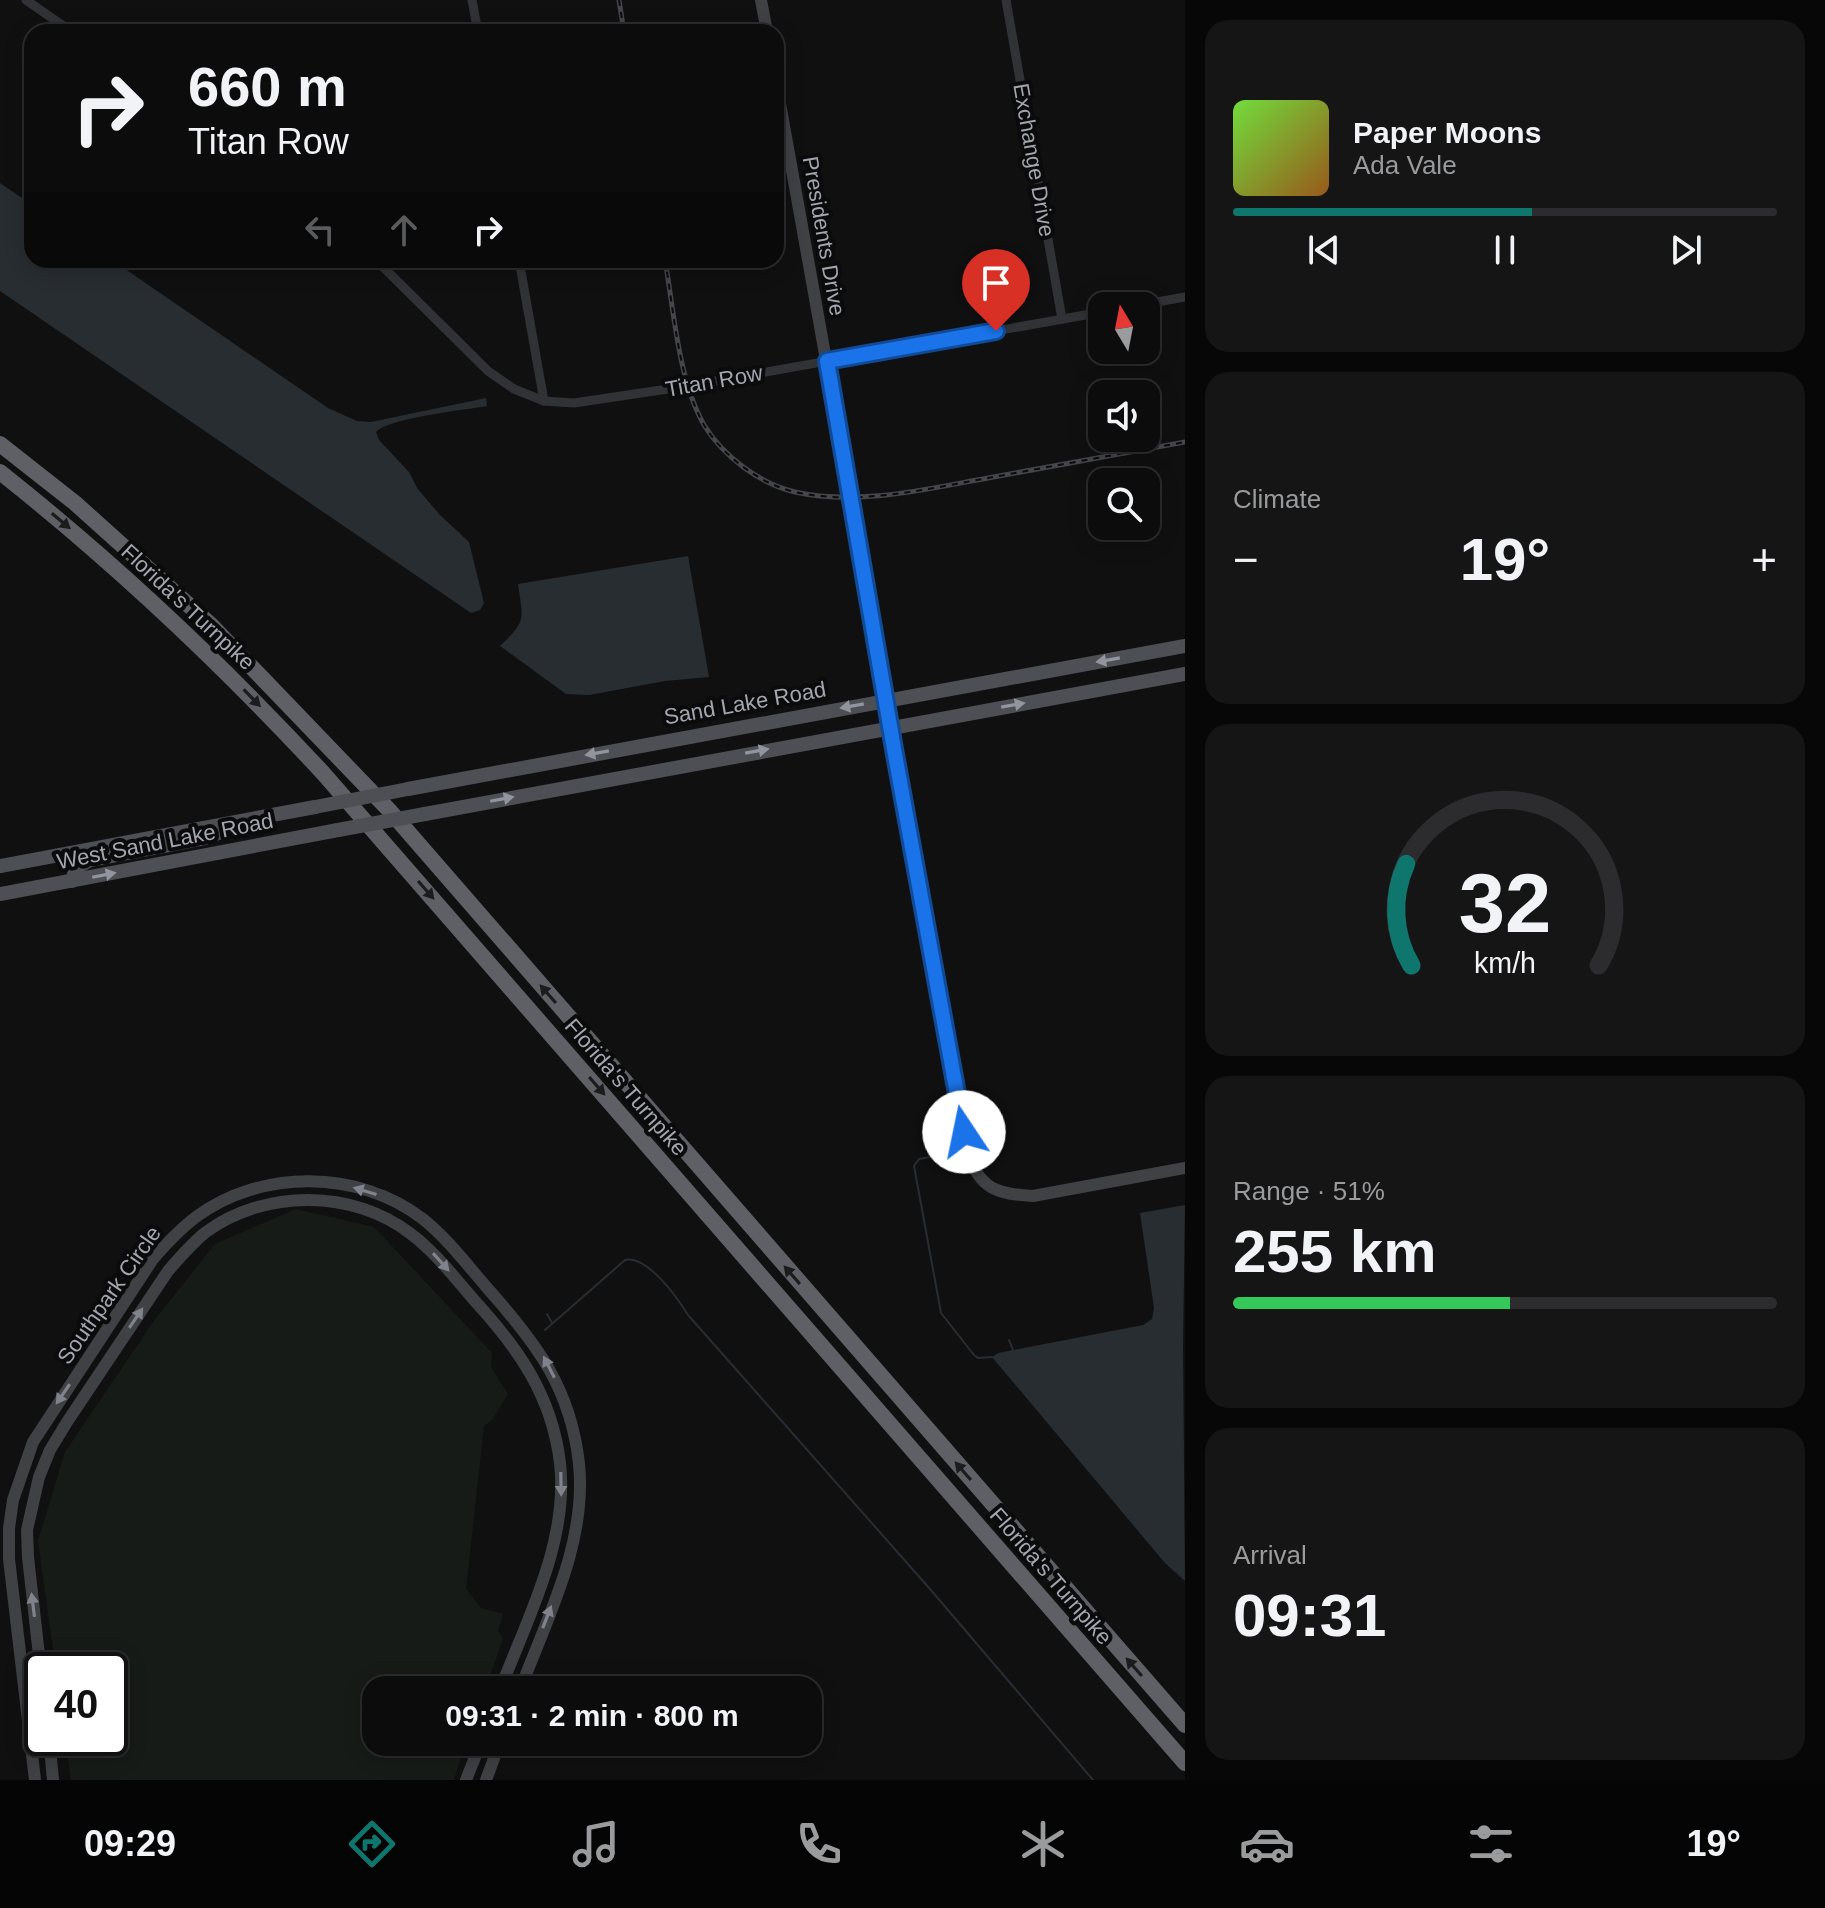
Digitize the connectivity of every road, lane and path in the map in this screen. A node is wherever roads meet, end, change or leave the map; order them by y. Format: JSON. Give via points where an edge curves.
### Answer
{"nodes":[{"id":1,"x":26,"y":0,"type":"edge"},
{"id":2,"x":472,"y":0,"type":"edge"},
{"id":3,"x":761,"y":0,"type":"edge"},
{"id":4,"x":1006,"y":0,"type":"edge"},
{"id":5,"x":60,"y":24,"type":"edge"},
{"id":6,"x":476,"y":24,"type":"edge"},
{"id":7,"x":766,"y":24,"type":"edge"},
{"id":8,"x":784,"y":125,"type":"edge"},
{"id":9,"x":384,"y":268,"type":"edge"},
{"id":10,"x":520,"y":268,"type":"edge"},
{"id":11,"x":1185,"y":297,"type":"edge"},
{"id":12,"x":1160,"y":302,"type":"edge"},
{"id":13,"x":1088,"y":314,"type":"edge"},
{"id":14,"x":1062,"y":319,"type":"junction"},
{"id":15,"x":827,"y":361,"type":"junction"},
{"id":16,"x":544,"y":401,"type":"junction"},
{"id":17,"x":0,"y":444,"type":"edge"},
{"id":18,"x":0,"y":472,"type":"edge"},
{"id":19,"x":1185,"y":646,"type":"edge"},
{"id":20,"x":1185,"y":674,"type":"edge"},
{"id":21,"x":886,"y":700,"type":"junction"},
{"id":22,"x":890,"y":727,"type":"junction"},
{"id":23,"x":315,"y":807,"type":"joint"},
{"id":24,"x":258,"y":818,"type":"junction"},
{"id":25,"x":0,"y":866,"type":"edge"},
{"id":26,"x":72,"y":881,"type":"junction"},
{"id":27,"x":0,"y":894,"type":"edge"},
{"id":28,"x":1185,"y":1168,"type":"edge"},
{"id":29,"x":39,"y":1652,"type":"edge"},
{"id":30,"x":505,"y":1676,"type":"edge"},
{"id":31,"x":525,"y":1676,"type":"edge"},
{"id":32,"x":1185,"y":1725,"type":"edge"},
{"id":33,"x":51,"y":1756,"type":"edge"},
{"id":34,"x":475,"y":1756,"type":"edge"},
{"id":35,"x":495,"y":1756,"type":"edge"},
{"id":36,"x":1185,"y":1763,"type":"edge"},
{"id":37,"x":35,"y":1780,"type":"edge"},
{"id":38,"x":53,"y":1780,"type":"edge"},
{"id":39,"x":466,"y":1780,"type":"edge"},
{"id":40,"x":486,"y":1780,"type":"edge"}],
"edges":[{"from":1,"to":5,"type":"street"},
{"from":2,"to":6,"type":"street"},
{"from":3,"to":7,"type":"street"},
{"from":4,"to":14,"type":"street","name":"Exchange Drive"},
{"from":8,"to":15,"type":"street","name":"Presidents Drive"},
{"from":9,"to":16,"type":"street","name":"Titan Row","via":[[488,371]]},
{"from":10,"to":16,"type":"street"},
{"from":11,"to":12,"type":"street"},
{"from":13,"to":14,"type":"street","name":"Titan Row"},
{"from":14,"to":15,"type":"street","name":"Titan Row"},
{"from":15,"to":16,"type":"street","name":"Titan Row","via":[[608,400]]},
{"from":15,"to":21,"type":"street","name":"Presidents Drive"},
{"from":32,"to":17,"type":"highway","name":"Florida's Turnpike","one_way":true,"via":[[389,810],[201,616]]},
{"from":18,"to":36,"type":"highway","name":"Florida's Turnpike","one_way":true,"via":[[196,643],[323,773]]},
{"from":19,"to":21,"type":"main road","name":"Sand Lake Road","one_way":true},
{"from":22,"to":20,"type":"main road","one_way":true},
{"from":21,"to":22,"type":"street","name":"Presidents Drive"},
{"from":21,"to":23,"type":"main road","name":"Sand Lake Road","one_way":true,"bridge":true},
{"from":26,"to":22,"type":"main road","name":"West Sand Lake Road","one_way":true,"bridge":true},
{"from":22,"to":28,"type":"street","name":"Presidents Drive","via":[[974,1171],[988,1187],[1033,1196]]},
{"from":23,"to":24,"type":"main road","name":"West Sand Lake Road"},
{"from":24,"to":25,"type":"main road","name":"West Sand Lake Road"},
{"from":24,"to":26,"type":"main road","via":[[205,838],[90,860],[76,868]]},
{"from":26,"to":27,"type":"main road","name":"West Sand Lake Road"},
{"from":29,"to":30,"type":"street","name":"Southpark Circle","one_way":true,"via":[[27,1530],[50,1450],[189,1247],[208,1231],[254,1209],[313,1199],[364,1209],[411,1233],[493,1320],[528,1366],[546,1406],[561,1467],[559,1520]]},
{"from":31,"to":37,"type":"street","name":"Southpark Circle","one_way":true,"via":[[577,1523],[575,1438],[558,1385],[525,1332],[422,1219],[396,1202],[343,1185],[279,1183],[197,1216],[153,1259],[51,1412],[21,1471],[9,1528],[9,1559]]},
{"from":33,"to":38,"type":"street"},
{"from":34,"to":39,"type":"street"},
{"from":35,"to":40,"type":"street"}]}
